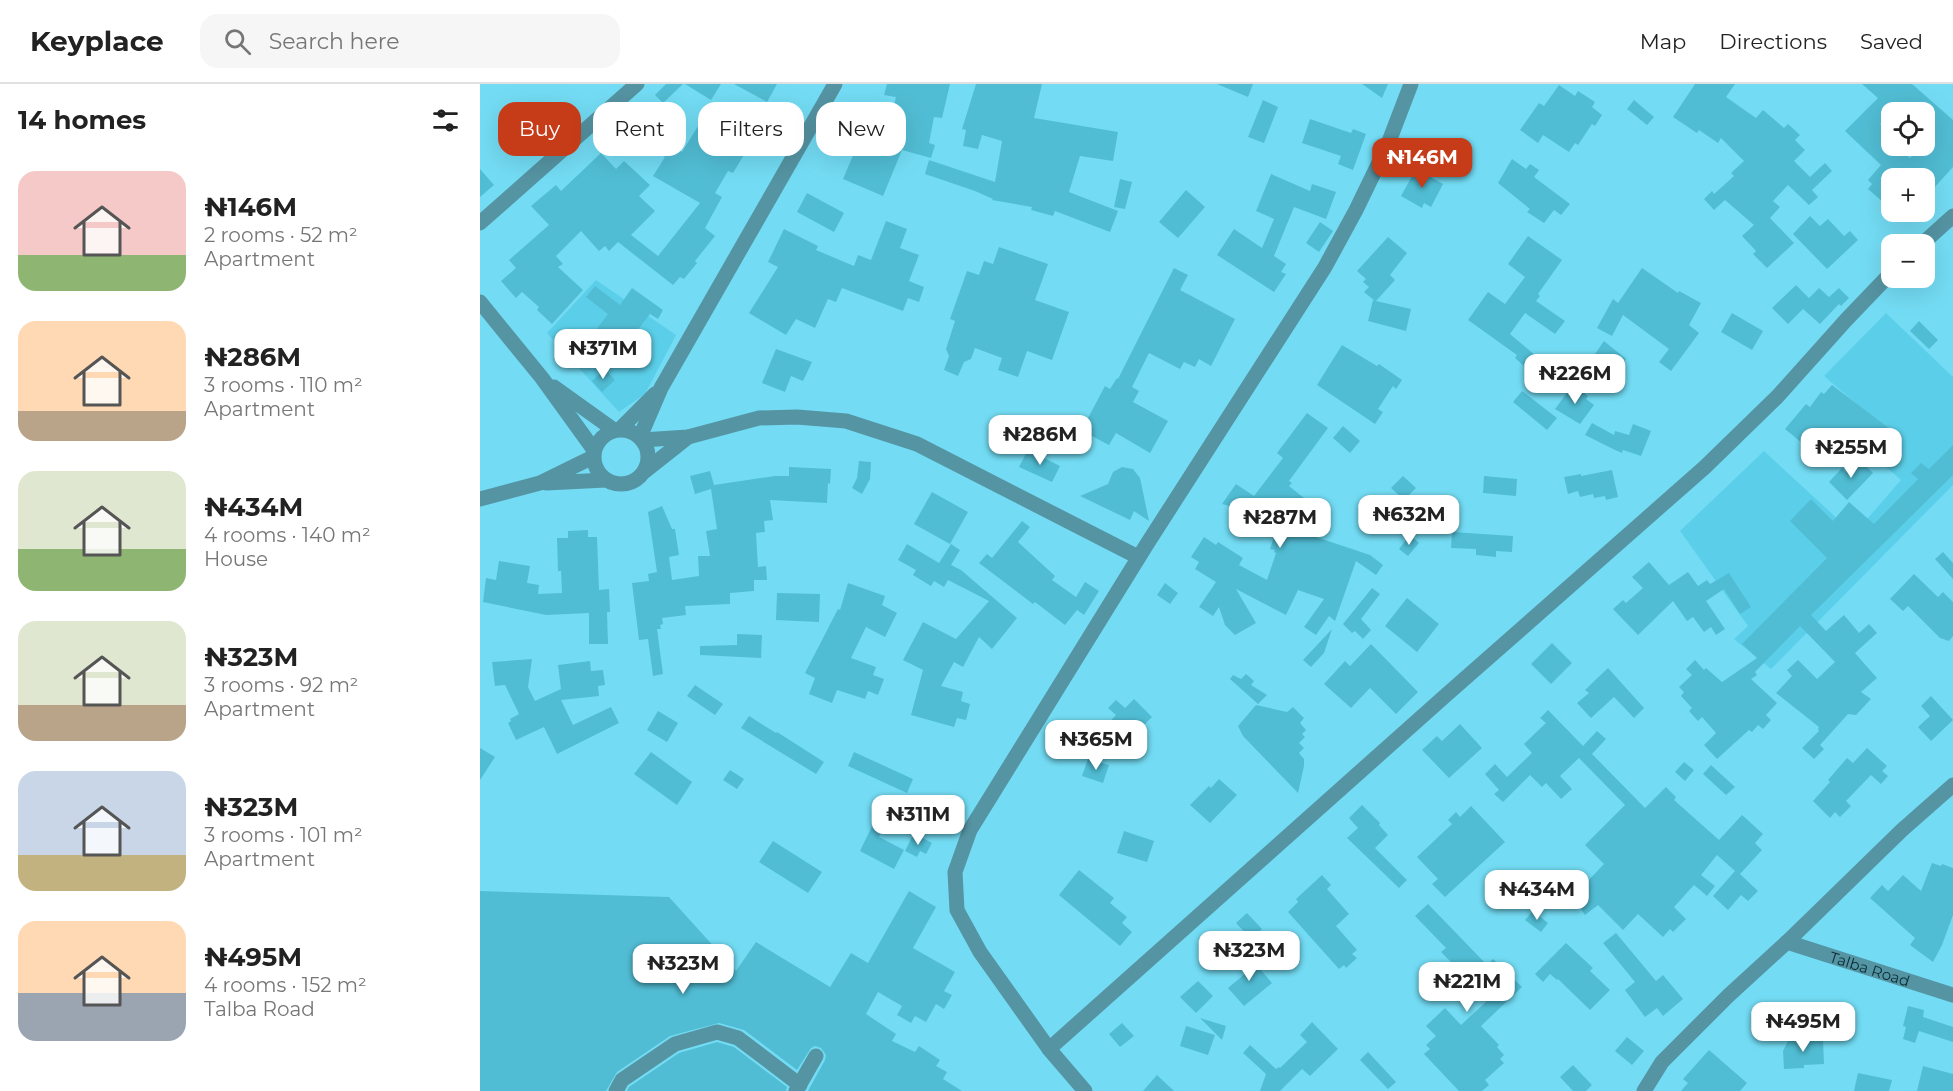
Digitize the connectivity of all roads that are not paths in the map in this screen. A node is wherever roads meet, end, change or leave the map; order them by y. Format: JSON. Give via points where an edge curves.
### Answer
{"nodes":[{"id":1,"x":637,"y":84,"type":"edge"},
{"id":2,"x":835,"y":84,"type":"edge"},
{"id":3,"x":1411,"y":84,"type":"edge"},
{"id":4,"x":1953,"y":216,"type":"edge"},
{"id":5,"x":480,"y":223,"type":"edge"},
{"id":6,"x":1933,"y":234,"type":"edge"},
{"id":7,"x":1881,"y":283,"type":"edge"},
{"id":8,"x":480,"y":302,"type":"edge"},
{"id":9,"x":542,"y":378,"type":"junction"},
{"id":10,"x":661,"y":388,"type":"junction"},
{"id":11,"x":617,"y":430,"type":"junction"},
{"id":12,"x":688,"y":437,"type":"junction"},
{"id":13,"x":641,"y":438,"type":"junction"},
{"id":14,"x":593,"y":454,"type":"junction"},
{"id":15,"x":645,"y":471,"type":"junction"},
{"id":16,"x":606,"y":480,"type":"junction"},
{"id":17,"x":540,"y":483,"type":"junction"},
{"id":18,"x":480,"y":499,"type":"edge"},
{"id":19,"x":1138,"y":557,"type":"junction"},
{"id":20,"x":1953,"y":785,"type":"edge"},
{"id":21,"x":1786,"y":942,"type":"junction"},
{"id":22,"x":1953,"y":995,"type":"edge"},
{"id":23,"x":1049,"y":1049,"type":"junction"},
{"id":24,"x":816,"y":1056,"type":"dead end"},
{"id":25,"x":798,"y":1088,"type":"edge"},
{"id":26,"x":616,"y":1091,"type":"edge"},
{"id":27,"x":1084,"y":1091,"type":"edge"},
{"id":28,"x":1644,"y":1091,"type":"edge"}],
"edges":[{"from":1,"to":5,"type":"street"},
{"from":2,"to":10,"type":"street"},
{"from":3,"to":19,"type":"street","via":[[1388,144],[1325,267]]},
{"from":4,"to":6,"type":"street"},
{"from":7,"to":23,"type":"street","via":[[1777,397],[1705,467]]},
{"from":8,"to":9,"type":"street"},
{"from":9,"to":11,"type":"street"},
{"from":9,"to":14,"type":"street"},
{"from":10,"to":11,"type":"street"},
{"from":10,"to":13,"type":"street"},
{"from":11,"to":13,"type":"street"},
{"from":11,"to":14,"type":"street","via":[[601,438]]},
{"from":12,"to":13,"type":"street"},
{"from":12,"to":15,"type":"street"},
{"from":12,"to":19,"type":"street","via":[[759,418],[846,421],[917,444]]},
{"from":13,"to":15,"type":"street","via":[[647,450]]},
{"from":14,"to":16,"type":"street","via":[[597,470]]},
{"from":14,"to":17,"type":"street"},
{"from":15,"to":16,"type":"street","via":[[635,481],[620,484]]},
{"from":16,"to":17,"type":"street"},
{"from":17,"to":18,"type":"street"},
{"from":19,"to":23,"type":"street","via":[[969,830],[955,872],[957,910],[980,952]]},
{"from":20,"to":21,"type":"street"},
{"from":21,"to":22,"type":"street","name":"Talba Road"},
{"from":21,"to":28,"type":"street","via":[[1662,1062]]},
{"from":23,"to":27,"type":"street"},
{"from":24,"to":25,"type":"street"},
{"from":25,"to":26,"type":"street","via":[[738,1038],[717,1032],[675,1044],[622,1080]]}]}
